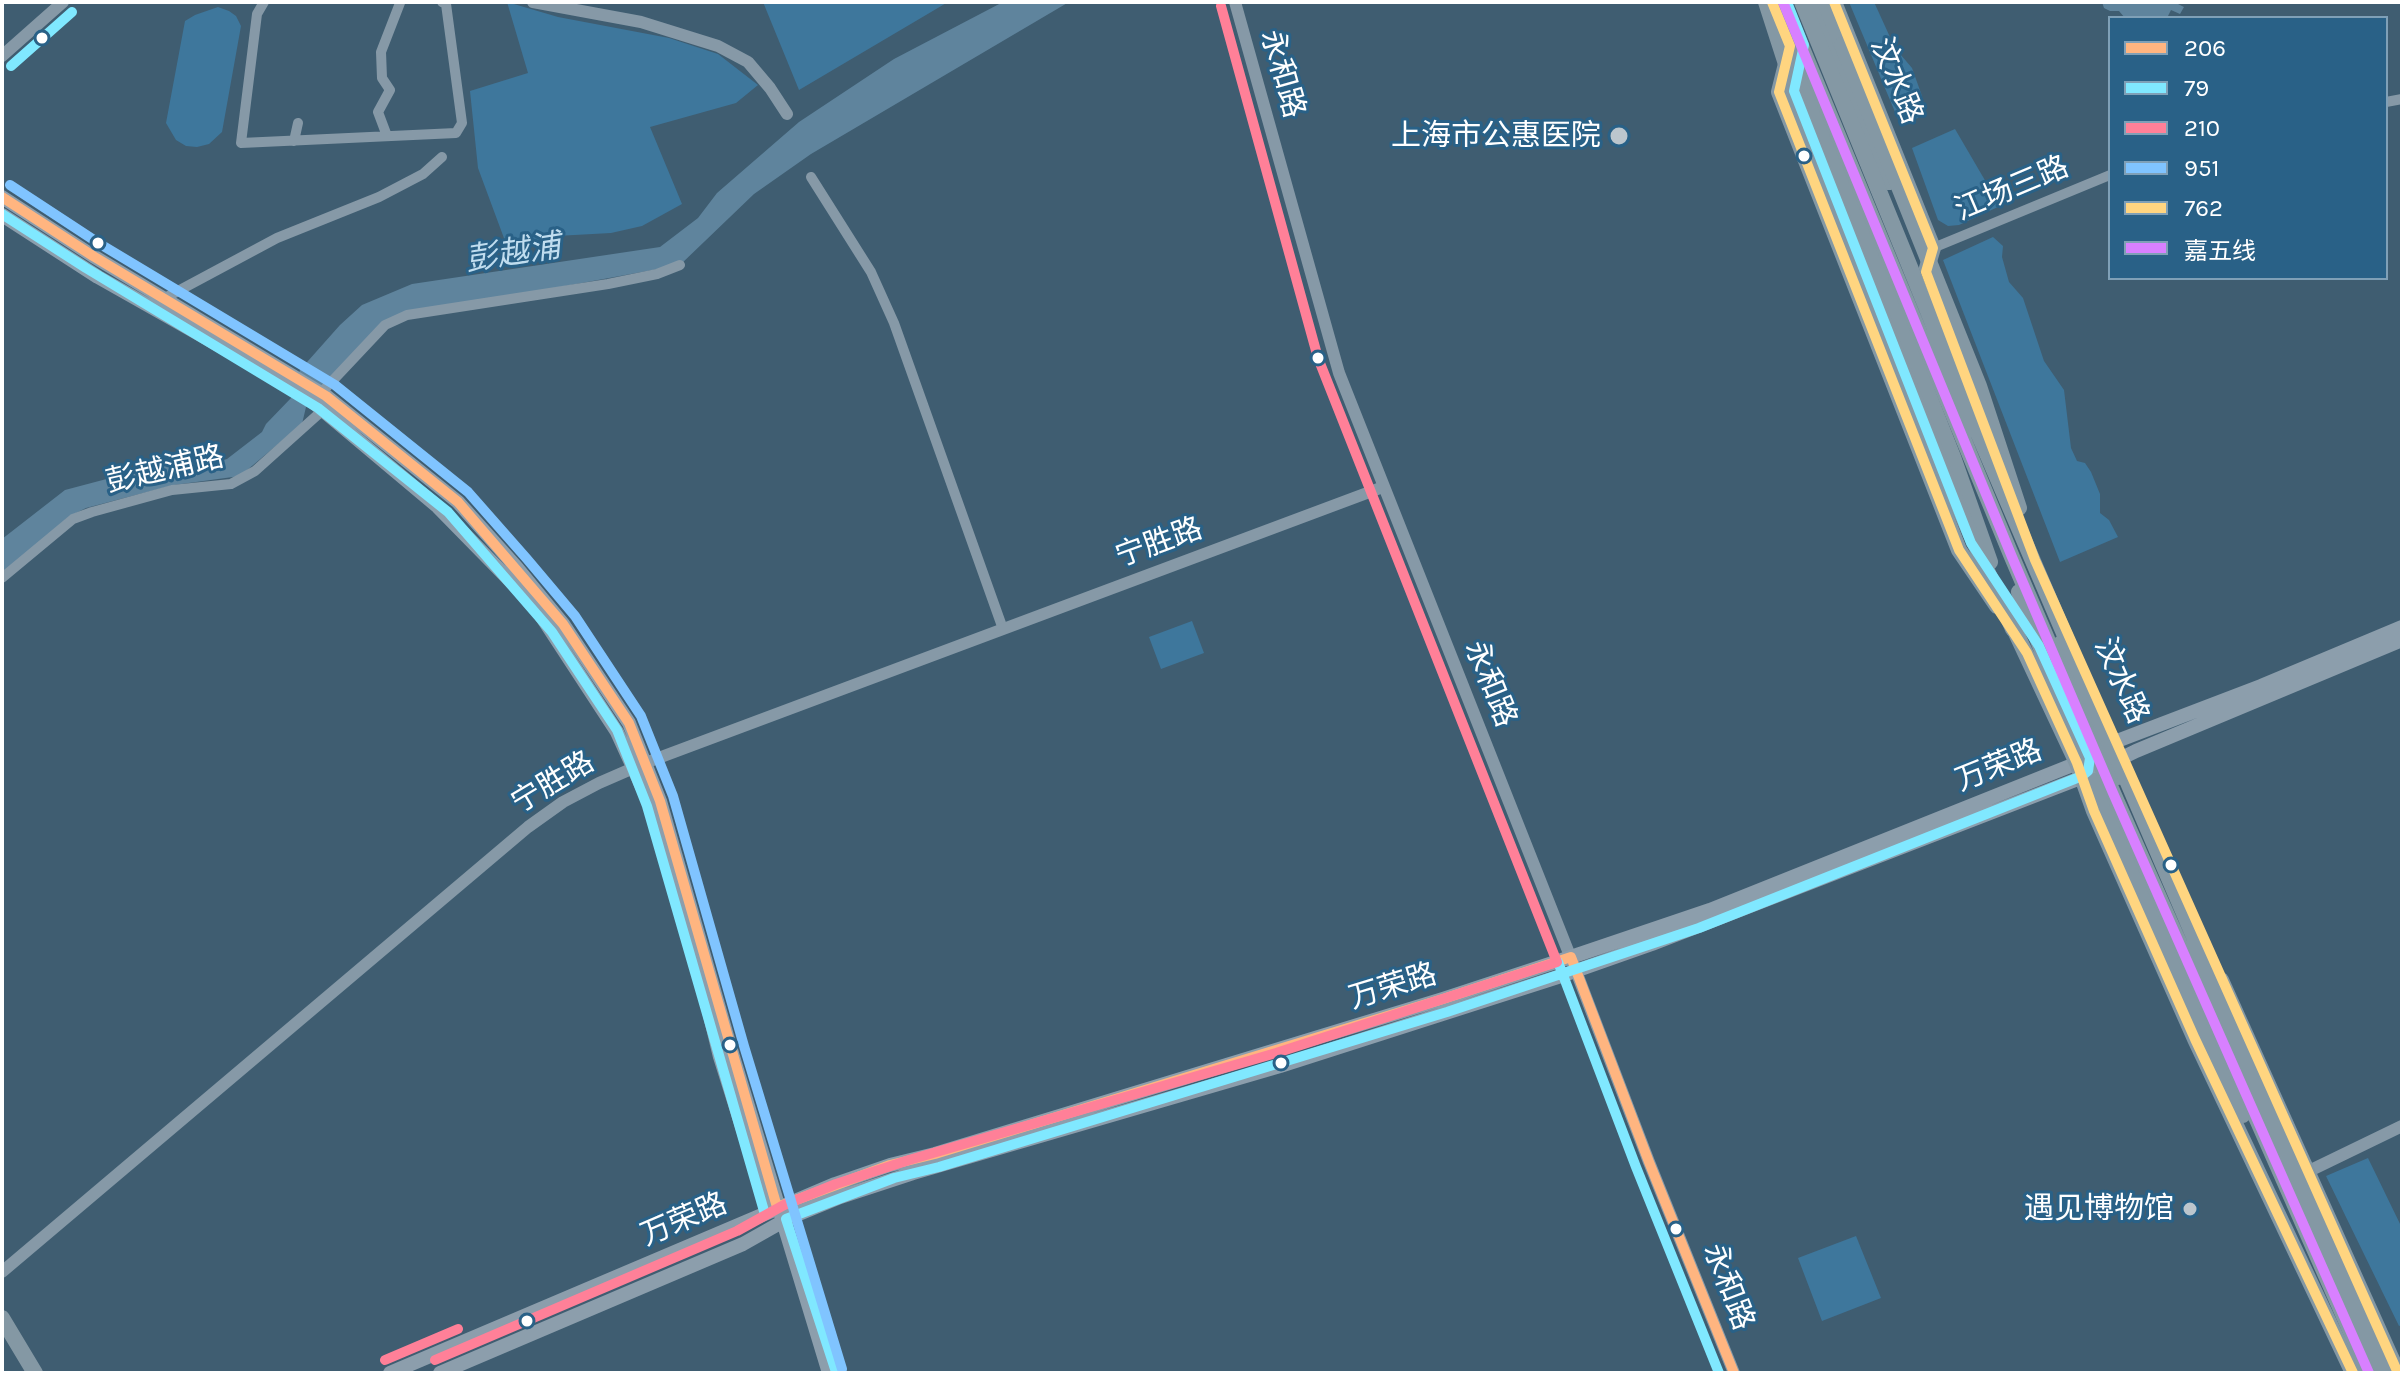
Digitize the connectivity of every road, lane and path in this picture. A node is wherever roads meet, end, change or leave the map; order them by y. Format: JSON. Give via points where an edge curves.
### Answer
{"nodes":[{"id":1,"x":63,"y":2,"type":"edge"},
{"id":2,"x":264,"y":2,"type":"edge"},
{"id":3,"x":402,"y":2,"type":"edge"},
{"id":4,"x":442,"y":2,"type":"edge"},
{"id":5,"x":533,"y":2,"type":"edge"},
{"id":6,"x":1235,"y":2,"type":"edge"},
{"id":7,"x":1769,"y":2,"type":"edge"},
{"id":8,"x":1786,"y":2,"type":"edge"},
{"id":9,"x":1799,"y":2,"type":"edge"},
{"id":10,"x":1814,"y":2,"type":"edge"},
{"id":11,"x":1825,"y":2,"type":"edge"},
{"id":12,"x":1834,"y":2,"type":"edge"},
{"id":13,"x":1806,"y":25,"type":"junction"},
{"id":14,"x":1790,"y":46,"type":"junction"},
{"id":15,"x":1839,"y":48,"type":"junction"},
{"id":16,"x":2,"y":56,"type":"edge"},
{"id":17,"x":787,"y":114,"type":"dead end"},
{"id":18,"x":298,"y":123,"type":"dead end"},
{"id":19,"x":387,"y":136,"type":"junction"},
{"id":20,"x":294,"y":141,"type":"junction"},
{"id":21,"x":442,"y":157,"type":"dead end"},
{"id":22,"x":2108,"y":176,"type":"edge"},
{"id":23,"x":811,"y":177,"type":"dead end"},
{"id":24,"x":2,"y":197,"type":"edge"},
{"id":25,"x":2,"y":215,"type":"edge"},
{"id":26,"x":1933,"y":248,"type":"junction"},
{"id":27,"x":680,"y":265,"type":"dead end"},
{"id":28,"x":1926,"y":272,"type":"junction"},
{"id":29,"x":165,"y":298,"type":"junction"},
{"id":30,"x":286,"y":378,"type":"junction"},
{"id":31,"x":321,"y":400,"type":"junction"},
{"id":32,"x":1935,"y":412,"type":"junction"},
{"id":33,"x":1922,"y":455,"type":"junction"},
{"id":34,"x":1383,"y":487,"type":"junction"},
{"id":35,"x":2,"y":578,"type":"edge"},
{"id":36,"x":2040,"y":579,"type":"junction"},
{"id":37,"x":2022,"y":599,"type":"junction"},
{"id":38,"x":2058,"y":609,"type":"junction"},
{"id":39,"x":2402,"y":627,"type":"edge"},
{"id":40,"x":1003,"y":629,"type":"junction"},
{"id":41,"x":2013,"y":629,"type":"junction"},
{"id":42,"x":2057,"y":637,"type":"junction"},
{"id":43,"x":2402,"y":640,"type":"edge"},
{"id":44,"x":2027,"y":653,"type":"junction"},
{"id":45,"x":2052,"y":712,"type":"junction"},
{"id":46,"x":2077,"y":736,"type":"junction"},
{"id":47,"x":2114,"y":753,"type":"junction"},
{"id":48,"x":639,"y":765,"type":"junction"},
{"id":49,"x":2084,"y":768,"type":"junction"},
{"id":50,"x":1574,"y":964,"type":"junction"},
{"id":51,"x":2402,"y":1126,"type":"edge"},
{"id":52,"x":2307,"y":1172,"type":"junction"},
{"id":53,"x":773,"y":1209,"type":"junction"},
{"id":54,"x":2325,"y":1211,"type":"junction"},
{"id":55,"x":778,"y":1225,"type":"junction"},
{"id":56,"x":2,"y":1272,"type":"edge"},
{"id":57,"x":2,"y":1318,"type":"edge"},
{"id":58,"x":35,"y":1373,"type":"edge"},
{"id":59,"x":390,"y":1373,"type":"edge"},
{"id":60,"x":440,"y":1373,"type":"edge"},
{"id":61,"x":822,"y":1373,"type":"edge"},
{"id":62,"x":829,"y":1373,"type":"edge"},
{"id":63,"x":1734,"y":1373,"type":"edge"},
{"id":64,"x":2353,"y":1373,"type":"edge"},
{"id":65,"x":2369,"y":1373,"type":"edge"},
{"id":66,"x":2386,"y":1373,"type":"edge"},
{"id":67,"x":2398,"y":1373,"type":"edge"}],
"edges":[{"from":1,"to":16,"type":"street"},
{"from":2,"to":20,"type":"street","via":[[257,14],[241,143]]},
{"from":3,"to":19,"type":"street","via":[[381,52],[382,78],[390,90],[378,112]]},
{"from":4,"to":19,"type":"street","via":[[462,123],[456,133]]},
{"from":5,"to":17,"type":"street","via":[[641,22],[718,46],[748,62]]},
{"from":6,"to":34,"type":"street","name":"永和路","via":[[1331,353]]},
{"from":7,"to":14,"type":"main road"},
{"from":7,"to":41,"type":"main road","bridge":true,"via":[[1806,126],[1952,492]]},
{"from":8,"to":37,"type":"main road","via":[[1870,202]]},
{"from":8,"to":65,"type":"main road","bridge":true,"via":[[2095,752]]},
{"from":9,"to":13,"type":"main road"},
{"from":9,"to":36,"type":"main road","bridge":true},
{"from":10,"to":15,"type":"main road"},
{"from":11,"to":15,"type":"main road"},
{"from":12,"to":26,"type":"main road","name":"汶水路"},
{"from":13,"to":15,"type":"main road"},
{"from":13,"to":42,"type":"main road"},
{"from":14,"to":32,"type":"main road"},
{"from":14,"to":33,"type":"main road","via":[[1779,92]]},
{"from":15,"to":28,"type":"main road","name":"汶水路"},
{"from":15,"to":36,"type":"main road","bridge":true,"via":[[1979,386]]},
{"from":18,"to":20,"type":"street"},
{"from":19,"to":20,"type":"street"},
{"from":21,"to":29,"type":"street","via":[[423,174],[379,197],[277,238]]},
{"from":22,"to":26,"type":"street","name":"江场三路"},
{"from":23,"to":40,"type":"street","via":[[871,272],[894,323]]},
{"from":24,"to":29,"type":"main road"},
{"from":25,"to":30,"type":"main road","via":[[98,277]]},
{"from":26,"to":28,"type":"main road"},
{"from":27,"to":31,"type":"street","name":"彭越浦路","via":[[608,284],[407,315],[385,325]]},
{"from":28,"to":38,"type":"main road","name":"汶水路"},
{"from":29,"to":30,"type":"main road"},
{"from":30,"to":31,"type":"main road"},
{"from":31,"to":35,"type":"street","name":"彭越浦路","via":[[255,471],[231,484],[172,490],[73,519]]},
{"from":31,"to":48,"type":"main road","via":[[438,507],[534,605]]},
{"from":32,"to":33,"type":"main road"},
{"from":32,"to":41,"type":"main road"},
{"from":33,"to":41,"type":"main road","via":[[1959,550]]},
{"from":34,"to":40,"type":"street","name":"宁胜路"},
{"from":34,"to":50,"type":"street","name":"永和路"},
{"from":36,"to":66,"type":"main road","bridge":true},
{"from":37,"to":44,"type":"main road"},
{"from":37,"to":46,"type":"main road"},
{"from":38,"to":42,"type":"main road"},
{"from":38,"to":47,"type":"main road","name":"汶水路"},
{"from":39,"to":47,"type":"main road","name":"万荣路"},
{"from":40,"to":48,"type":"street","name":"宁胜路"},
{"from":41,"to":44,"type":"main road"},
{"from":42,"to":47,"type":"main road"},
{"from":43,"to":47,"type":"main road","name":"万荣路"},
{"from":44,"to":45,"type":"main road"},
{"from":45,"to":46,"type":"main road"},
{"from":45,"to":49,"type":"main road"},
{"from":46,"to":49,"type":"main road"},
{"from":47,"to":49,"type":"main road","name":"万荣路"},
{"from":47,"to":52,"type":"main road","name":"汶水路"},
{"from":47,"to":54,"type":"main road","via":[[2229,1030],[2279,1138]]},
{"from":48,"to":53,"type":"main road","via":[[660,801]]},
{"from":48,"to":56,"type":"street","name":"宁胜路","via":[[563,802],[528,827]]},
{"from":49,"to":50,"type":"main road","name":"万荣路"},
{"from":49,"to":64,"type":"main road","via":[[2094,811],[2195,1039]]},
{"from":50,"to":53,"type":"main road","name":"万荣路","via":[[881,1167]]},
{"from":50,"to":55,"type":"main road","name":"万荣路","via":[[1280,1066],[888,1180]]},
{"from":50,"to":63,"type":"street","name":"永和路"},
{"from":51,"to":52,"type":"street"},
{"from":52,"to":54,"type":"main road","name":"汶水路"},
{"from":53,"to":55,"type":"main road"},
{"from":53,"to":59,"type":"main road","name":"万荣路"},
{"from":54,"to":67,"type":"main road","name":"汶水路"},
{"from":55,"to":60,"type":"main road","name":"万荣路"},
{"from":55,"to":61,"type":"main road"},
{"from":55,"to":62,"type":"main road"},
{"from":57,"to":58,"type":"main road"}]}
